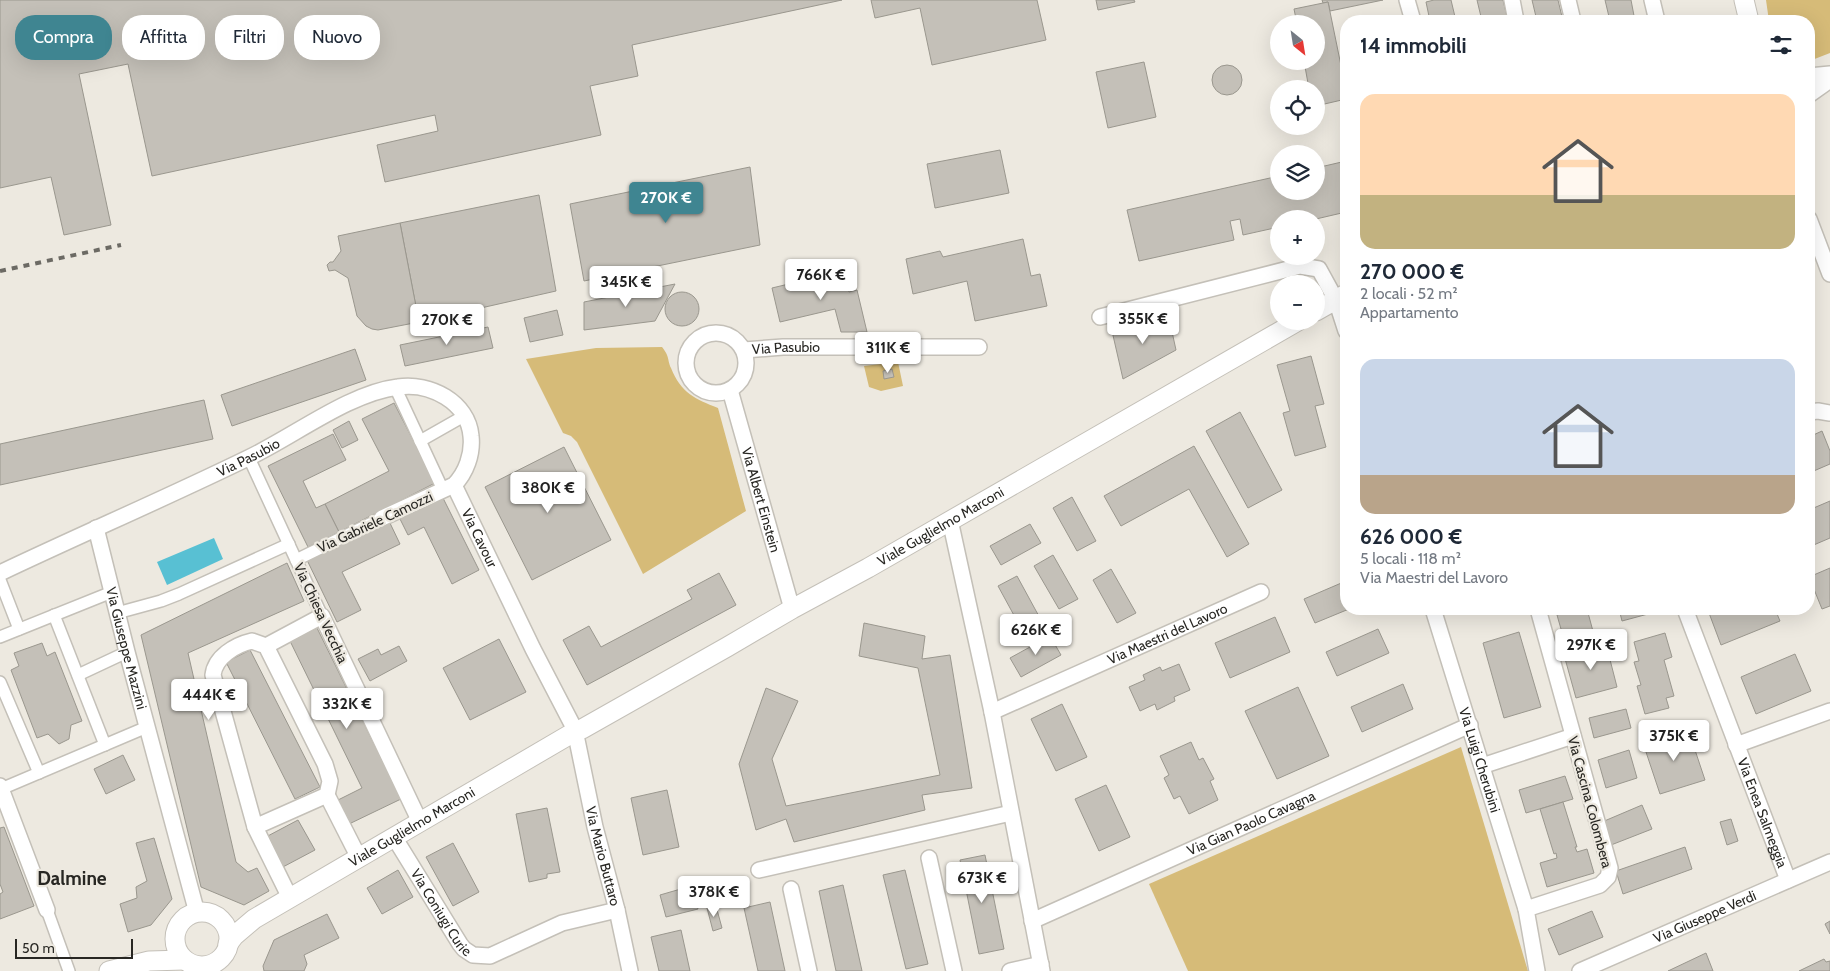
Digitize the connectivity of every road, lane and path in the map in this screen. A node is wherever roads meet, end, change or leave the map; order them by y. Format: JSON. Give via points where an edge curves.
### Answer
{"nodes":[{"id":1,"x":1407,"y":0,"type":"edge"},
{"id":2,"x":1512,"y":0,"type":"edge"},
{"id":3,"x":1568,"y":0,"type":"edge"},
{"id":4,"x":1652,"y":0,"type":"edge"},
{"id":5,"x":1744,"y":0,"type":"edge"},
{"id":6,"x":1411,"y":15,"type":"edge"},
{"id":7,"x":1515,"y":15,"type":"edge"},
{"id":8,"x":1572,"y":15,"type":"edge"},
{"id":9,"x":1656,"y":15,"type":"edge"},
{"id":10,"x":1748,"y":15,"type":"edge"},
{"id":11,"x":1830,"y":74,"type":"edge"},
{"id":12,"x":1815,"y":75,"type":"edge"},
{"id":13,"x":1830,"y":80,"type":"edge"},
{"id":14,"x":1815,"y":91,"type":"edge"},
{"id":15,"x":1815,"y":235,"type":"edge"},
{"id":16,"x":1830,"y":274,"type":"edge"},
{"id":17,"x":1340,"y":296,"type":"edge"},
{"id":18,"x":1340,"y":298,"type":"edge"},
{"id":19,"x":1325,"y":306,"type":"edge"},
{"id":20,"x":1100,"y":317,"type":"dead end"},
{"id":21,"x":1282,"y":330,"type":"edge"},
{"id":22,"x":979,"y":347,"type":"dead end"},
{"id":23,"x":744,"y":350,"type":"junction"},
{"id":24,"x":397,"y":387,"type":"junction"},
{"id":25,"x":730,"y":390,"type":"junction"},
{"id":26,"x":1815,"y":411,"type":"edge"},
{"id":27,"x":1830,"y":413,"type":"edge"},
{"id":28,"x":464,"y":416,"type":"junction"},
{"id":29,"x":420,"y":441,"type":"junction"},
{"id":30,"x":250,"y":458,"type":"junction"},
{"id":31,"x":448,"y":487,"type":"junction"},
{"id":32,"x":382,"y":518,"type":"joint"},
{"id":33,"x":950,"y":520,"type":"junction"},
{"id":34,"x":96,"y":528,"type":"junction"},
{"id":35,"x":289,"y":544,"type":"junction"},
{"id":36,"x":296,"y":560,"type":"junction"},
{"id":37,"x":0,"y":573,"type":"edge"},
{"id":38,"x":0,"y":580,"type":"edge"},
{"id":39,"x":112,"y":592,"type":"junction"},
{"id":40,"x":1261,"y":592,"type":"dead end"},
{"id":41,"x":792,"y":608,"type":"junction"},
{"id":42,"x":117,"y":613,"type":"junction"},
{"id":43,"x":54,"y":615,"type":"junction"},
{"id":44,"x":1435,"y":615,"type":"edge"},
{"id":45,"x":1540,"y":615,"type":"edge"},
{"id":46,"x":1687,"y":615,"type":"edge"},
{"id":47,"x":322,"y":616,"type":"junction"},
{"id":48,"x":19,"y":629,"type":"junction"},
{"id":49,"x":0,"y":637,"type":"edge"},
{"id":50,"x":266,"y":646,"type":"junction"},
{"id":51,"x":127,"y":652,"type":"junction"},
{"id":52,"x":78,"y":675,"type":"junction"},
{"id":53,"x":0,"y":682,"type":"edge"},
{"id":54,"x":3,"y":695,"type":"edge"},
{"id":55,"x":1830,"y":711,"type":"edge"},
{"id":56,"x":992,"y":712,"type":"junction"},
{"id":57,"x":1470,"y":725,"type":"junction"},
{"id":58,"x":147,"y":727,"type":"junction"},
{"id":59,"x":575,"y":732,"type":"junction"},
{"id":60,"x":1573,"y":736,"type":"junction"},
{"id":61,"x":105,"y":745,"type":"junction"},
{"id":62,"x":1736,"y":745,"type":"junction"},
{"id":63,"x":1482,"y":766,"type":"junction"},
{"id":64,"x":39,"y":773,"type":"junction"},
{"id":65,"x":1,"y":787,"type":"edge"},
{"id":66,"x":327,"y":795,"type":"junction"},
{"id":67,"x":1011,"y":813,"type":"junction"},
{"id":68,"x":420,"y":822,"type":"junction"},
{"id":69,"x":255,"y":827,"type":"junction"},
{"id":70,"x":394,"y":838,"type":"junction"},
{"id":71,"x":358,"y":858,"type":"junction"},
{"id":72,"x":929,"y":858,"type":"dead end"},
{"id":73,"x":1830,"y":862,"type":"edge"},
{"id":74,"x":759,"y":870,"type":"dead end"},
{"id":75,"x":1788,"y":880,"type":"junction"},
{"id":76,"x":791,"y":889,"type":"dead end"},
{"id":77,"x":290,"y":898,"type":"junction"},
{"id":78,"x":1526,"y":909,"type":"junction"},
{"id":79,"x":47,"y":910,"type":"joint"},
{"id":80,"x":618,"y":910,"type":"junction"},
{"id":81,"x":198,"y":913,"type":"junction"},
{"id":82,"x":254,"y":918,"type":"junction"},
{"id":83,"x":1032,"y":921,"type":"junction"},
{"id":84,"x":224,"y":924,"type":"junction"},
{"id":85,"x":175,"y":942,"type":"junction"},
{"id":86,"x":228,"y":944,"type":"junction"},
{"id":87,"x":149,"y":961,"type":"junction"},
{"id":88,"x":194,"y":965,"type":"edge"},
{"id":89,"x":218,"y":966,"type":"edge"},
{"id":90,"x":1041,"y":968,"type":"edge"},
{"id":91,"x":69,"y":971,"type":"edge"},
{"id":92,"x":109,"y":971,"type":"edge"},
{"id":93,"x":630,"y":971,"type":"edge"},
{"id":94,"x":809,"y":971,"type":"edge"},
{"id":95,"x":954,"y":971,"type":"edge"},
{"id":96,"x":1010,"y":971,"type":"edge"},
{"id":97,"x":1537,"y":971,"type":"edge"},
{"id":98,"x":1580,"y":971,"type":"edge"}],
"edges":[{"from":1,"to":6,"type":"street"},
{"from":2,"to":7,"type":"street"},
{"from":3,"to":8,"type":"street"},
{"from":4,"to":9,"type":"street"},
{"from":5,"to":10,"type":"street"},
{"from":11,"to":12,"type":"street"},
{"from":13,"to":14,"type":"street"},
{"from":15,"to":16,"type":"street"},
{"from":17,"to":20,"type":"street","via":[[1319,269],[1300,266]]},
{"from":18,"to":19,"type":"street"},
{"from":21,"to":33,"type":"street","name":"Viale Guglielmo Marconi"},
{"from":22,"to":23,"type":"street","name":"Via Pasubio","via":[[783,347]]},
{"from":23,"to":25,"type":"street","via":[[747,368],[744,377]]},
{"from":23,"to":25,"type":"street","via":[[730,336],[710,333],[694,342],[686,359],[689,377],[702,391],[721,394]]},
{"from":24,"to":28,"type":"street","via":[[420,387],[438,393],[454,403]]},
{"from":24,"to":29,"type":"street"},
{"from":24,"to":30,"type":"street","name":"Via Pasubio","via":[[353,402]]},
{"from":25,"to":41,"type":"street","name":"Via Albert Einstein"},
{"from":26,"to":27,"type":"street"},
{"from":28,"to":29,"type":"street"},
{"from":28,"to":31,"type":"street","via":[[470,428],[471,446],[464,471]]},
{"from":29,"to":31,"type":"street"},
{"from":30,"to":34,"type":"street","name":"Via Pasubio"},
{"from":30,"to":35,"type":"street","name":"Via Chiesa Vecchia"},
{"from":31,"to":32,"type":"street","name":"Via Gabriele Camozzi"},
{"from":31,"to":59,"type":"street","name":"Via Cavour"},
{"from":32,"to":36,"type":"street","name":"Via Gabriele Camozzi"},
{"from":33,"to":41,"type":"street","name":"Viale Guglielmo Marconi"},
{"from":33,"to":56,"type":"street"},
{"from":34,"to":37,"type":"street","name":"Via Pasubio"},
{"from":34,"to":39,"type":"street","name":"Via Giuseppe Mazzini"},
{"from":35,"to":36,"type":"street","name":"Via Chiesa Vecchia"},
{"from":35,"to":42,"type":"street","via":[[179,594]]},
{"from":36,"to":47,"type":"street","name":"Via Chiesa Vecchia"},
{"from":38,"to":48,"type":"street"},
{"from":39,"to":42,"type":"street","name":"Via Giuseppe Mazzini"},
{"from":39,"to":43,"type":"street"},
{"from":40,"to":56,"type":"street","name":"Via Maestri del Lavoro"},
{"from":41,"to":59,"type":"street","name":"Viale Guglielmo Marconi"},
{"from":42,"to":51,"type":"street","name":"Via Giuseppe Mazzini"},
{"from":43,"to":48,"type":"street"},
{"from":43,"to":52,"type":"street"},
{"from":44,"to":57,"type":"street","name":"Via Luigi Cherubini"},
{"from":45,"to":60,"type":"street","name":"Via Cascina Colombera"},
{"from":46,"to":62,"type":"street","name":"Via Enea Salmeggia"},
{"from":47,"to":50,"type":"street"},
{"from":47,"to":68,"type":"street","name":"Via Chiesa Vecchia"},
{"from":48,"to":49,"type":"street"},
{"from":50,"to":66,"type":"street","via":[[326,764],[330,782]]},
{"from":50,"to":69,"type":"street","via":[[252,641],[244,644],[219,659],[213,675]]},
{"from":51,"to":52,"type":"street"},
{"from":51,"to":58,"type":"street","name":"Via Giuseppe Mazzini"},
{"from":52,"to":61,"type":"street"},
{"from":53,"to":54,"type":"street"},
{"from":54,"to":64,"type":"street"},
{"from":55,"to":62,"type":"street","name":"Via Enea Salmeggia"},
{"from":56,"to":67,"type":"street"},
{"from":57,"to":63,"type":"street","name":"Via Luigi Cherubini"},
{"from":57,"to":83,"type":"street","name":"Via Gian Paolo Cavagna"},
{"from":58,"to":61,"type":"street"},
{"from":58,"to":81,"type":"street","name":"Via Giuseppe Mazzini"},
{"from":59,"to":68,"type":"street","name":"Viale Guglielmo Marconi"},
{"from":59,"to":80,"type":"street","name":"Via Mario Buttaro","via":[[595,827]]},
{"from":60,"to":63,"type":"street"},
{"from":60,"to":78,"type":"street","name":"Via Cascina Colombera","via":[[1610,873],[1600,885]]},
{"from":61,"to":64,"type":"street"},
{"from":62,"to":75,"type":"street","name":"Via Enea Salmeggia"},
{"from":63,"to":78,"type":"street","name":"Via Luigi Cherubini"},
{"from":64,"to":65,"type":"street"},
{"from":65,"to":79,"type":"street"},
{"from":66,"to":69,"type":"street"},
{"from":66,"to":71,"type":"street"},
{"from":67,"to":74,"type":"street"},
{"from":67,"to":83,"type":"street"},
{"from":68,"to":70,"type":"street","name":"Viale Guglielmo Marconi"},
{"from":69,"to":77,"type":"street"},
{"from":70,"to":71,"type":"street","name":"Viale Guglielmo Marconi"},
{"from":70,"to":80,"type":"street","name":"Via Coniugi Curie","via":[[464,950],[473,955],[490,956],[562,923]]},
{"from":71,"to":77,"type":"street","name":"Viale Guglielmo Marconi"},
{"from":72,"to":95,"type":"street"},
{"from":73,"to":75,"type":"street","name":"Via Giuseppe Verdi"},
{"from":75,"to":98,"type":"street","name":"Via Giuseppe Verdi"},
{"from":76,"to":94,"type":"street"},
{"from":77,"to":82,"type":"street","name":"Viale Guglielmo Marconi"},
{"from":78,"to":97,"type":"street"},
{"from":79,"to":91,"type":"street"},
{"from":80,"to":93,"type":"street","name":"Via Mario Buttaro"},
{"from":81,"to":84,"type":"street","via":[[214,916]]},
{"from":81,"to":85,"type":"street","via":[[189,916],[177,928]]},
{"from":82,"to":84,"type":"street","name":"Viale Guglielmo Marconi"},
{"from":82,"to":86,"type":"street","name":"Viale Guglielmo Marconi"},
{"from":83,"to":90,"type":"street"},
{"from":84,"to":86,"type":"street"},
{"from":85,"to":87,"type":"street"},
{"from":85,"to":88,"type":"street","via":[[177,949]]},
{"from":86,"to":89,"type":"street"},
{"from":87,"to":88,"type":"street"},
{"from":87,"to":92,"type":"street"},
{"from":88,"to":89,"type":"street"},
{"from":90,"to":96,"type":"street"}]}
